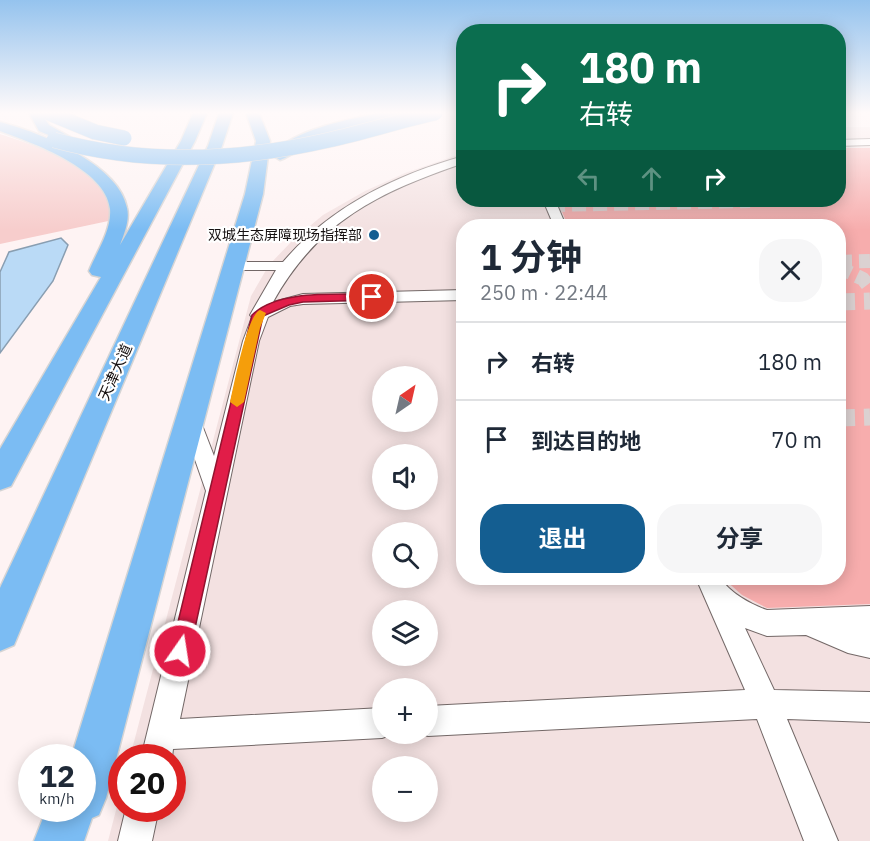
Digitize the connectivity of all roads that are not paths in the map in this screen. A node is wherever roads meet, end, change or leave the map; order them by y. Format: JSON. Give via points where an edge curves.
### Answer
{"nodes":[{"id":1,"x":56,"y":152,"type":"edge"},
{"id":2,"x":110,"y":152,"type":"edge"},
{"id":3,"x":179,"y":152,"type":"edge"},
{"id":4,"x":212,"y":152,"type":"edge"},
{"id":5,"x":251,"y":152,"type":"edge"},
{"id":6,"x":261,"y":152,"type":"edge"},
{"id":7,"x":283,"y":152,"type":"edge"},
{"id":8,"x":456,"y":162,"type":"edge"},
{"id":9,"x":254,"y":194,"type":"junction"},
{"id":10,"x":233,"y":266,"type":"junction"},
{"id":11,"x":288,"y":266,"type":"junction"},
{"id":12,"x":274,"y":285,"type":"junction"},
{"id":13,"x":456,"y":295,"type":"edge"},
{"id":14,"x":303,"y":299,"type":"junction"},
{"id":15,"x":258,"y":315,"type":"junction"},
{"id":16,"x":66,"y":361,"type":"junction"},
{"id":17,"x":190,"y":416,"type":"junction"},
{"id":18,"x":0,"y":477,"type":"edge"},
{"id":19,"x":217,"y":491,"type":"junction"},
{"id":20,"x":712,"y":585,"type":"edge"},
{"id":21,"x":870,"y":619,"type":"edge"},
{"id":22,"x":803,"y":622,"type":"junction"},
{"id":23,"x":0,"y":631,"type":"edge"},
{"id":24,"x":870,"y":644,"type":"edge"},
{"id":25,"x":766,"y":704,"type":"junction"},
{"id":26,"x":870,"y":707,"type":"edge"},
{"id":27,"x":105,"y":720,"type":"junction"},
{"id":28,"x":438,"y":720,"type":"edge"},
{"id":29,"x":372,"y":724,"type":"edge"},
{"id":30,"x":95,"y":744,"type":"edge"},
{"id":31,"x":158,"y":744,"type":"edge"},
{"id":32,"x":177,"y":744,"type":"edge"},
{"id":33,"x":96,"y":751,"type":"edge"},
{"id":34,"x":66,"y":822,"type":"edge"},
{"id":35,"x":75,"y":822,"type":"edge"},
{"id":36,"x":140,"y":822,"type":"edge"},
{"id":37,"x":59,"y":841,"type":"edge"},
{"id":38,"x":70,"y":841,"type":"edge"},
{"id":39,"x":135,"y":841,"type":"edge"},
{"id":40,"x":821,"y":841,"type":"edge"}],
"edges":[{"from":1,"to":16,"type":"highway","via":[[89,168],[108,184],[118,203],[118,222]]},
{"from":2,"to":5,"type":"highway","bridge":true,"via":[[197,156]]},
{"from":3,"to":16,"type":"highway"},
{"from":4,"to":23,"type":"highway","name":"天津大道"},
{"from":6,"to":9,"type":"highway"},
{"from":7,"to":9,"type":"highway","via":[[271,164]]},
{"from":8,"to":11,"type":"lane","via":[[348,208],[320,229]]},
{"from":9,"to":10,"type":"highway"},
{"from":10,"to":11,"type":"lane"},
{"from":10,"to":17,"type":"highway"},
{"from":11,"to":12,"type":"lane"},
{"from":12,"to":14,"type":"lane","via":[[283,294]]},
{"from":12,"to":15,"type":"lane"},
{"from":13,"to":14,"type":"lane"},
{"from":14,"to":15,"type":"lane"},
{"from":15,"to":19,"type":"lane"},
{"from":16,"to":18,"type":"highway"},
{"from":17,"to":19,"type":"lane"},
{"from":17,"to":27,"type":"highway"},
{"from":19,"to":31,"type":"lane"},
{"from":20,"to":22,"type":"lane","via":[[750,617],[767,623]]},
{"from":20,"to":25,"type":"lane"},
{"from":21,"to":22,"type":"lane"},
{"from":22,"to":24,"type":"lane"},
{"from":25,"to":26,"type":"lane"},
{"from":25,"to":28,"type":"lane"},
{"from":25,"to":40,"type":"lane"},
{"from":27,"to":30,"type":"highway"},
{"from":27,"to":33,"type":"highway"},
{"from":29,"to":32,"type":"lane"},
{"from":34,"to":37,"type":"highway"},
{"from":35,"to":38,"type":"highway"},
{"from":36,"to":39,"type":"lane"}]}
